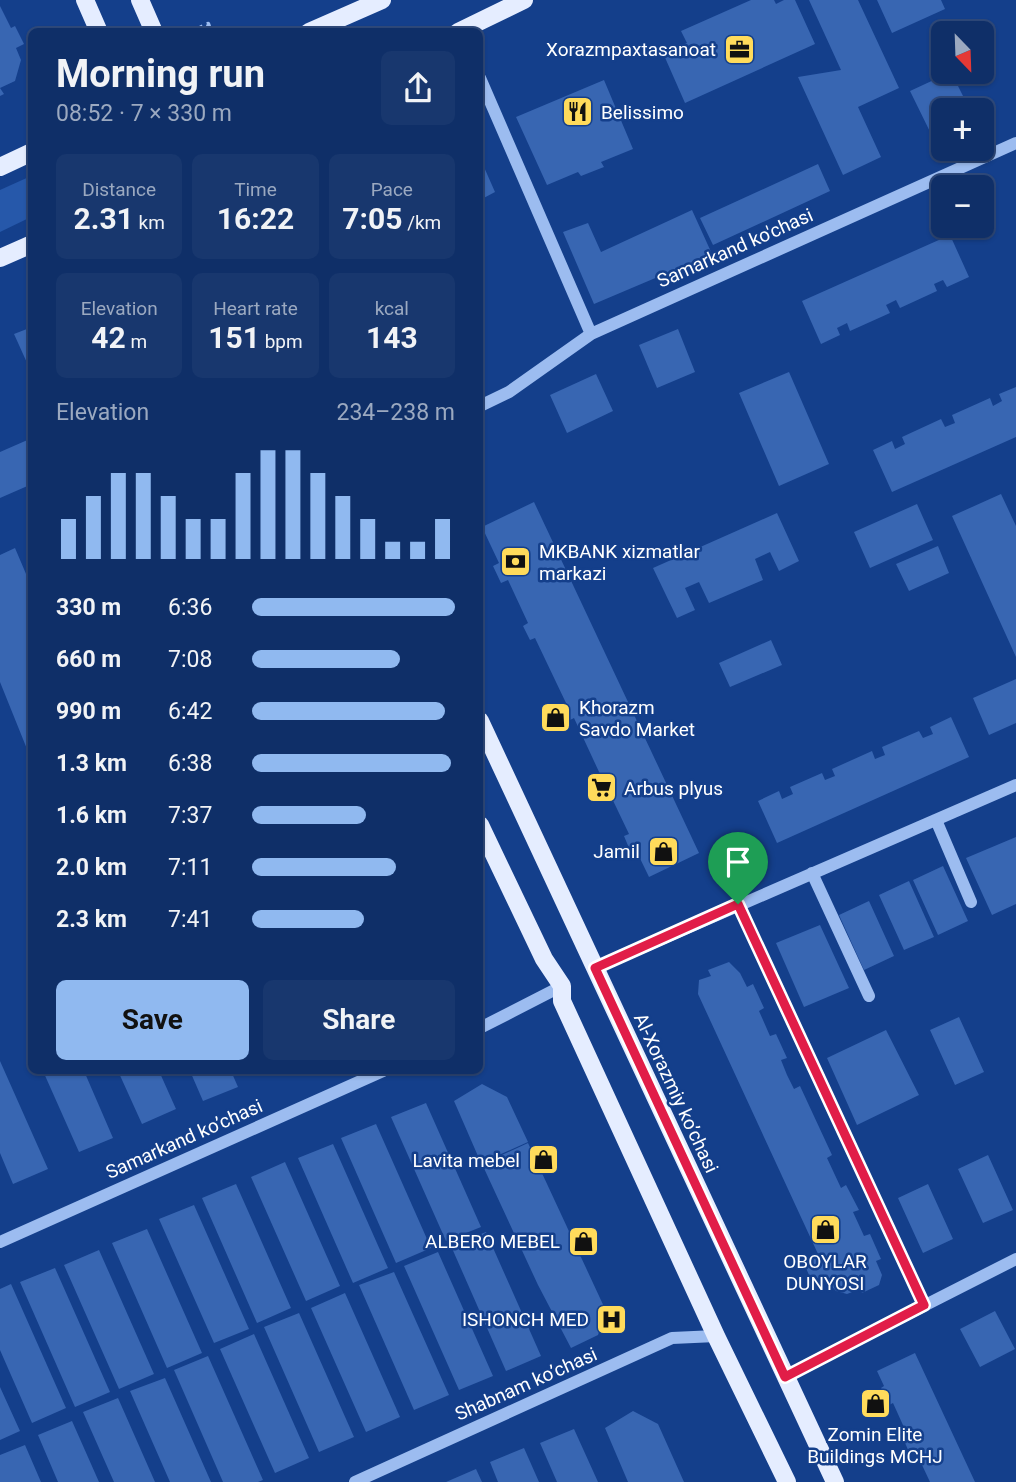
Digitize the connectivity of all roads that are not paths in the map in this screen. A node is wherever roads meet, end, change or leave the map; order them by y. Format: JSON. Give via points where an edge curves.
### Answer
{"nodes":[{"id":1,"x":85,"y":0,"type":"edge"},
{"id":2,"x":140,"y":0,"type":"edge"},
{"id":3,"x":382,"y":0,"type":"edge"},
{"id":4,"x":524,"y":0,"type":"edge"},
{"id":5,"x":97,"y":28,"type":"edge"},
{"id":6,"x":153,"y":28,"type":"edge"},
{"id":7,"x":318,"y":28,"type":"edge"},
{"id":8,"x":466,"y":28,"type":"edge"},
{"id":9,"x":483,"y":85,"type":"edge"},
{"id":10,"x":1016,"y":143,"type":"edge"},
{"id":11,"x":28,"y":154,"type":"edge"},
{"id":12,"x":0,"y":167,"type":"edge"},
{"id":13,"x":28,"y":246,"type":"edge"},
{"id":14,"x":0,"y":258,"type":"edge"},
{"id":15,"x":591,"y":334,"type":"junction"},
{"id":16,"x":483,"y":404,"type":"edge"},
{"id":17,"x":483,"y":727,"type":"edge"},
{"id":18,"x":1016,"y":785,"type":"edge"},
{"id":19,"x":936,"y":820,"type":"junction"},
{"id":20,"x":483,"y":831,"type":"edge"},
{"id":21,"x":812,"y":873,"type":"junction"},
{"id":22,"x":971,"y":902,"type":"dead end"},
{"id":23,"x":738,"y":904,"type":"junction"},
{"id":24,"x":595,"y":968,"type":"junction"},
{"id":25,"x":562,"y":986,"type":"junction"},
{"id":26,"x":869,"y":996,"type":"dead end"},
{"id":27,"x":483,"y":1026,"type":"edge"},
{"id":28,"x":376,"y":1074,"type":"edge"},
{"id":29,"x":0,"y":1242,"type":"edge"},
{"id":30,"x":1016,"y":1259,"type":"edge"},
{"id":31,"x":924,"y":1305,"type":"junction"},
{"id":32,"x":716,"y":1336,"type":"junction"},
{"id":33,"x":785,"y":1377,"type":"junction"},
{"id":34,"x":355,"y":1482,"type":"edge"},
{"id":35,"x":787,"y":1482,"type":"edge"},
{"id":36,"x":835,"y":1482,"type":"edge"}],
"edges":[{"from":1,"to":5,"type":"main road"},
{"from":2,"to":6,"type":"main road"},
{"from":3,"to":7,"type":"main road"},
{"from":4,"to":8,"type":"main road"},
{"from":9,"to":15,"type":"street"},
{"from":10,"to":15,"type":"street","name":"Samarkand ko'chasi"},
{"from":11,"to":12,"type":"main road"},
{"from":13,"to":14,"type":"main road"},
{"from":15,"to":16,"type":"street","name":"Samarkand ko'chasi"},
{"from":17,"to":24,"type":"main road","name":"Al-Xorazmiy ko’chasi"},
{"from":18,"to":19,"type":"street"},
{"from":19,"to":21,"type":"street"},
{"from":19,"to":22,"type":"street"},
{"from":20,"to":25,"type":"main road","via":[[544,959]]},
{"from":21,"to":23,"type":"street"},
{"from":21,"to":26,"type":"street"},
{"from":23,"to":24,"type":"street"},
{"from":23,"to":31,"type":"street"},
{"from":24,"to":33,"type":"main road","name":"Al-Xorazmiy ko’chasi"},
{"from":25,"to":27,"type":"street"},
{"from":25,"to":32,"type":"main road","via":[[562,1001]]},
{"from":28,"to":29,"type":"street","name":"Samarkand ko’chasi"},
{"from":30,"to":31,"type":"street"},
{"from":31,"to":33,"type":"street"},
{"from":32,"to":34,"type":"street","name":"Shabnam ko’chasi","via":[[672,1338]]},
{"from":32,"to":35,"type":"main road"},
{"from":33,"to":36,"type":"main road","name":"Al-Xorazmiy ko’chasi"}]}
